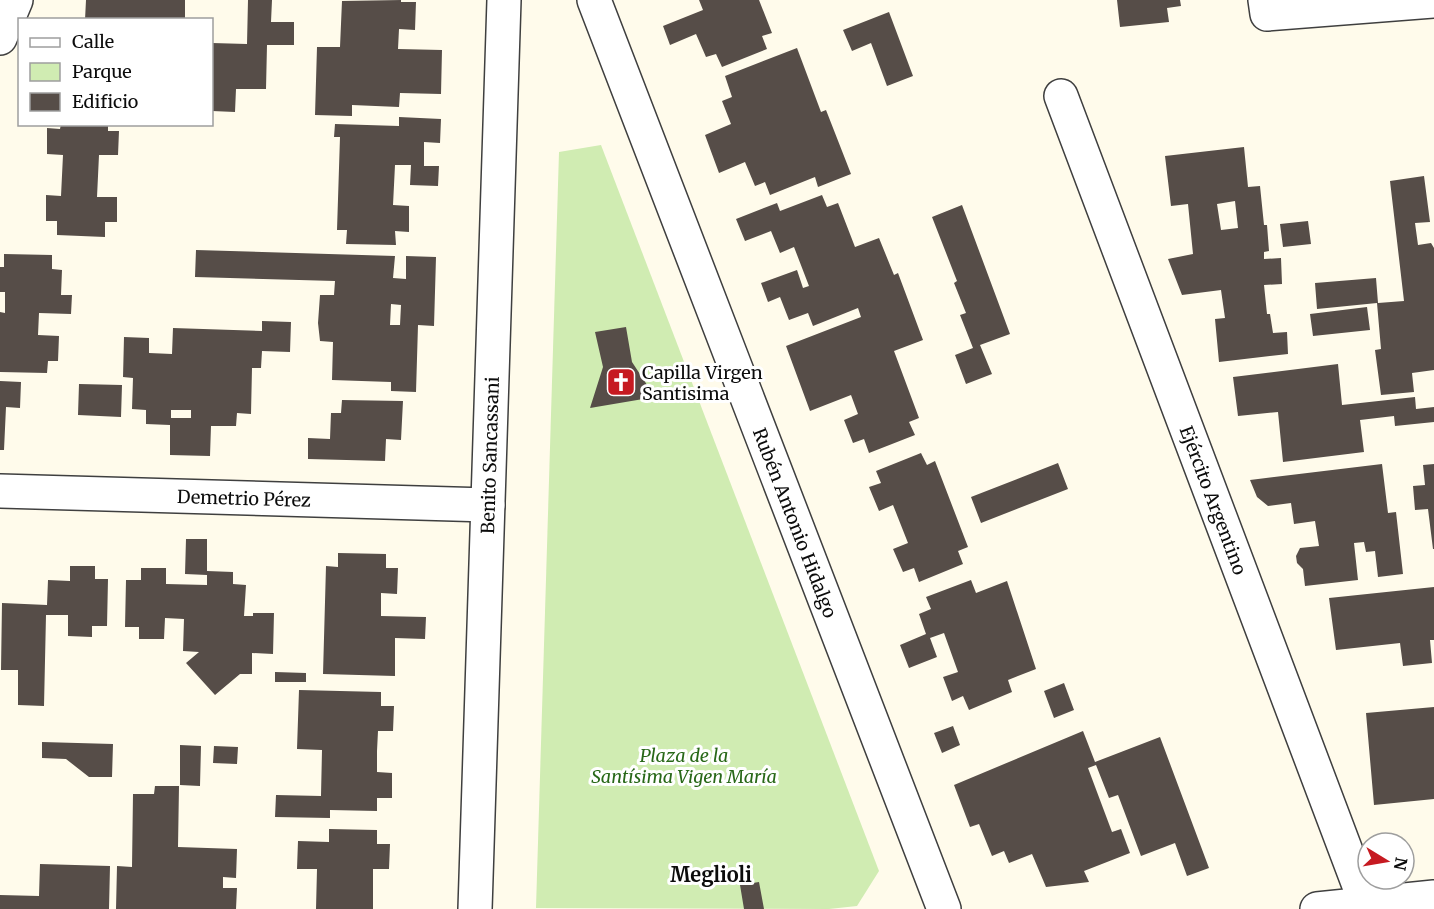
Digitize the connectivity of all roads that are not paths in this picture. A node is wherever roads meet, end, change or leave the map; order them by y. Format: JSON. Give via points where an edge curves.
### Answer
{"nodes":[{"id":1,"x":16,"y":0,"type":"edge"},
{"id":2,"x":504,"y":0,"type":"edge"},
{"id":3,"x":594,"y":0,"type":"edge"},
{"id":4,"x":1265,"y":0,"type":"edge"},
{"id":5,"x":1434,"y":1,"type":"edge"},
{"id":6,"x":0,"y":38,"type":"edge"},
{"id":7,"x":1062,"y":96,"type":"dead end"},
{"id":8,"x":0,"y":491,"type":"edge"},
{"id":9,"x":488,"y":505,"type":"junction"},
{"id":10,"x":1434,"y":897,"type":"edge"},
{"id":11,"x":1366,"y":904,"type":"junction"},
{"id":12,"x":475,"y":909,"type":"edge"},
{"id":13,"x":944,"y":909,"type":"edge"},
{"id":14,"x":1317,"y":909,"type":"edge"}],
"edges":[{"from":1,"to":6,"type":"street"},
{"from":2,"to":9,"type":"street","name":"Benito Sancassani"},
{"from":3,"to":13,"type":"street","name":"Rubén Antonio Hidalgo"},
{"from":4,"to":5,"type":"street","via":[[1267,14]]},
{"from":7,"to":11,"type":"street","name":"Ejército Argentino"},
{"from":8,"to":9,"type":"street","name":"Demetrio Pérez"},
{"from":9,"to":12,"type":"street","name":"Benito Sancassani"},
{"from":10,"to":11,"type":"street"},
{"from":11,"to":14,"type":"street"}]}
